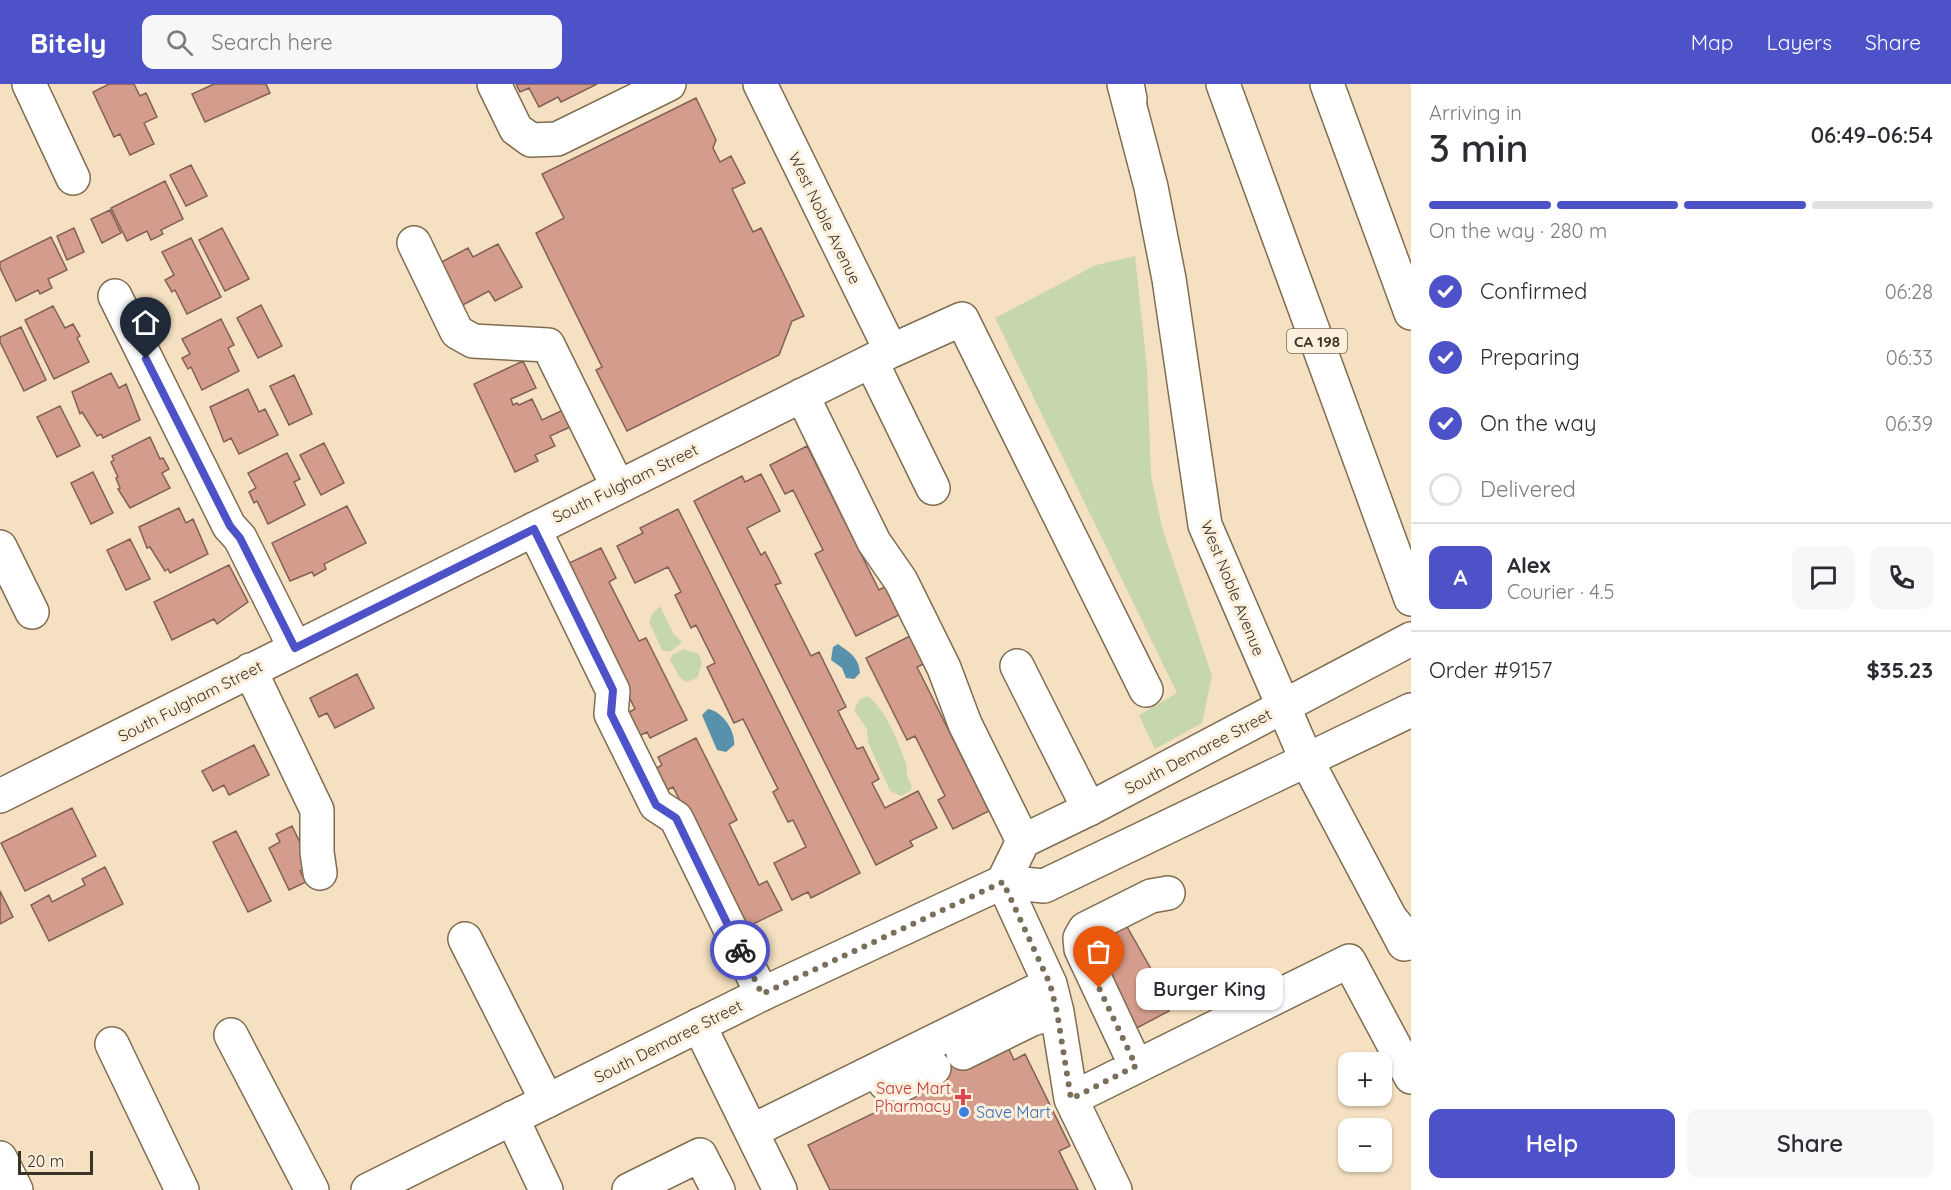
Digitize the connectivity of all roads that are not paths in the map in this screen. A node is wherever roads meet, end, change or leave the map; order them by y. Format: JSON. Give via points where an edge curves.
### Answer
{"nodes":[{"id":1,"x":29,"y":84,"type":"edge"},
{"id":2,"x":494,"y":84,"type":"edge"},
{"id":3,"x":669,"y":84,"type":"edge"},
{"id":4,"x":760,"y":84,"type":"edge"},
{"id":5,"x":1223,"y":84,"type":"edge"},
{"id":6,"x":1327,"y":84,"type":"edge"},
{"id":7,"x":1127,"y":89,"type":"edge"},
{"id":8,"x":73,"y":178,"type":"dead end"},
{"id":9,"x":414,"y":243,"type":"dead end"},
{"id":10,"x":115,"y":296,"type":"dead end"},
{"id":11,"x":1411,"y":313,"type":"edge"},
{"id":12,"x":881,"y":356,"type":"junction"},
{"id":13,"x":802,"y":395,"type":"junction"},
{"id":14,"x":618,"y":487,"type":"junction"},
{"id":15,"x":933,"y":488,"type":"dead end"},
{"id":16,"x":534,"y":529,"type":"junction"},
{"id":17,"x":0,"y":547,"type":"edge"},
{"id":18,"x":1411,"y":599,"type":"edge"},
{"id":19,"x":32,"y":612,"type":"dead end"},
{"id":20,"x":1411,"y":639,"type":"edge"},
{"id":21,"x":295,"y":648,"type":"junction"},
{"id":22,"x":1017,"y":666,"type":"dead end"},
{"id":23,"x":250,"y":670,"type":"junction"},
{"id":24,"x":1146,"y":690,"type":"dead end"},
{"id":25,"x":1282,"y":706,"type":"junction"},
{"id":26,"x":1406,"y":712,"type":"edge"},
{"id":27,"x":1306,"y":761,"type":"junction"},
{"id":28,"x":0,"y":796,"type":"edge"},
{"id":29,"x":1089,"y":809,"type":"junction"},
{"id":30,"x":1023,"y":841,"type":"junction"},
{"id":31,"x":320,"y":873,"type":"dead end"},
{"id":32,"x":1003,"y":882,"type":"junction"},
{"id":33,"x":1168,"y":894,"type":"dead end"},
{"id":34,"x":1401,"y":931,"type":"edge"},
{"id":35,"x":465,"y":939,"type":"dead end"},
{"id":36,"x":1411,"y":956,"type":"edge"},
{"id":37,"x":762,"y":994,"type":"junction"},
{"id":38,"x":1053,"y":998,"type":"junction"},
{"id":39,"x":699,"y":1025,"type":"junction"},
{"id":40,"x":231,"y":1035,"type":"dead end"},
{"id":41,"x":112,"y":1044,"type":"dead end"},
{"id":42,"x":966,"y":1057,"type":"dead end"},
{"id":43,"x":1136,"y":1066,"type":"junction"},
{"id":44,"x":936,"y":1072,"type":"dead end"},
{"id":45,"x":882,"y":1076,"type":"junction"},
{"id":46,"x":1411,"y":1077,"type":"edge"},
{"id":47,"x":1071,"y":1099,"type":"junction"},
{"id":48,"x":547,"y":1101,"type":"junction"},
{"id":49,"x":512,"y":1118,"type":"junction"},
{"id":50,"x":752,"y":1131,"type":"junction"},
{"id":51,"x":0,"y":1158,"type":"edge"},
{"id":52,"x":16,"y":1190,"type":"edge"},
{"id":53,"x":182,"y":1190,"type":"edge"},
{"id":54,"x":312,"y":1190,"type":"edge"},
{"id":55,"x":368,"y":1190,"type":"edge"},
{"id":56,"x":546,"y":1190,"type":"edge"},
{"id":57,"x":628,"y":1190,"type":"edge"},
{"id":58,"x":718,"y":1190,"type":"edge"},
{"id":59,"x":780,"y":1190,"type":"edge"},
{"id":60,"x":1115,"y":1190,"type":"edge"}],
"edges":[{"from":1,"to":8,"type":"main road"},
{"from":2,"to":3,"type":"main road","via":[[516,129],[531,140],[556,139]]},
{"from":4,"to":12,"type":"main road","name":"West Noble Avenue"},
{"from":5,"to":18,"type":"main road","number":"CA 198"},
{"from":6,"to":11,"type":"main road"},
{"from":7,"to":25,"type":"main road","name":"West Noble Avenue","via":[[1169,279],[1205,525]]},
{"from":9,"to":14,"type":"main road","via":[[457,332],[473,340],[548,345]]},
{"from":10,"to":21,"type":"main road"},
{"from":12,"to":13,"type":"main road","name":"South Fulgham Street"},
{"from":12,"to":15,"type":"main road","name":"West Noble Avenue"},
{"from":12,"to":24,"type":"main road","name":"South Fulgham Street","via":[[962,319]]},
{"from":13,"to":14,"type":"main road","name":"South Fulgham Street"},
{"from":13,"to":30,"type":"main road","via":[[874,542],[916,610],[965,724]]},
{"from":14,"to":16,"type":"main road","name":"South Fulgham Street"},
{"from":16,"to":21,"type":"main road","name":"South Fulgham Street"},
{"from":16,"to":37,"type":"main road","via":[[613,690],[611,714],[656,805],[676,818]]},
{"from":17,"to":19,"type":"main road"},
{"from":20,"to":25,"type":"main road","name":"South Demaree Street"},
{"from":21,"to":23,"type":"main road","name":"South Fulgham Street"},
{"from":22,"to":29,"type":"main road"},
{"from":23,"to":28,"type":"main road","name":"South Fulgham Street"},
{"from":23,"to":31,"type":"main road","via":[[317,810]]},
{"from":25,"to":27,"type":"main road","name":"West Noble Avenue"},
{"from":25,"to":29,"type":"main road","name":"South Demaree Street"},
{"from":26,"to":27,"type":"main road"},
{"from":27,"to":32,"type":"main road","via":[[1044,886]]},
{"from":27,"to":34,"type":"main road","name":"West Noble Avenue"},
{"from":29,"to":30,"type":"main road","name":"South Demaree Street"},
{"from":30,"to":32,"type":"main road"},
{"from":32,"to":37,"type":"main road","name":"South Demaree Street"},
{"from":32,"to":38,"type":"main road"},
{"from":33,"to":43,"type":"main road","via":[[1151,896],[1085,929],[1080,938],[1081,949]]},
{"from":34,"to":36,"type":"main road","name":"West Noble Avenue"},
{"from":35,"to":48,"type":"main road"},
{"from":37,"to":39,"type":"main road","name":"South Demaree Street"},
{"from":38,"to":42,"type":"main road","via":[[1032,1019]]},
{"from":38,"to":45,"type":"main road"},
{"from":38,"to":47,"type":"main road"},
{"from":39,"to":48,"type":"main road","name":"South Demaree Street"},
{"from":39,"to":50,"type":"main road"},
{"from":40,"to":54,"type":"main road"},
{"from":41,"to":53,"type":"main road"},
{"from":43,"to":46,"type":"main road","via":[[1349,961]]},
{"from":43,"to":47,"type":"main road"},
{"from":44,"to":45,"type":"main road","via":[[901,1085]]},
{"from":45,"to":50,"type":"main road"},
{"from":47,"to":60,"type":"main road"},
{"from":48,"to":49,"type":"main road","name":"South Demaree Street"},
{"from":49,"to":55,"type":"main road","name":"South Demaree Street"},
{"from":49,"to":56,"type":"main road"},
{"from":50,"to":59,"type":"main road"},
{"from":51,"to":52,"type":"main road"},
{"from":57,"to":58,"type":"main road","via":[[700,1155]]}]}
